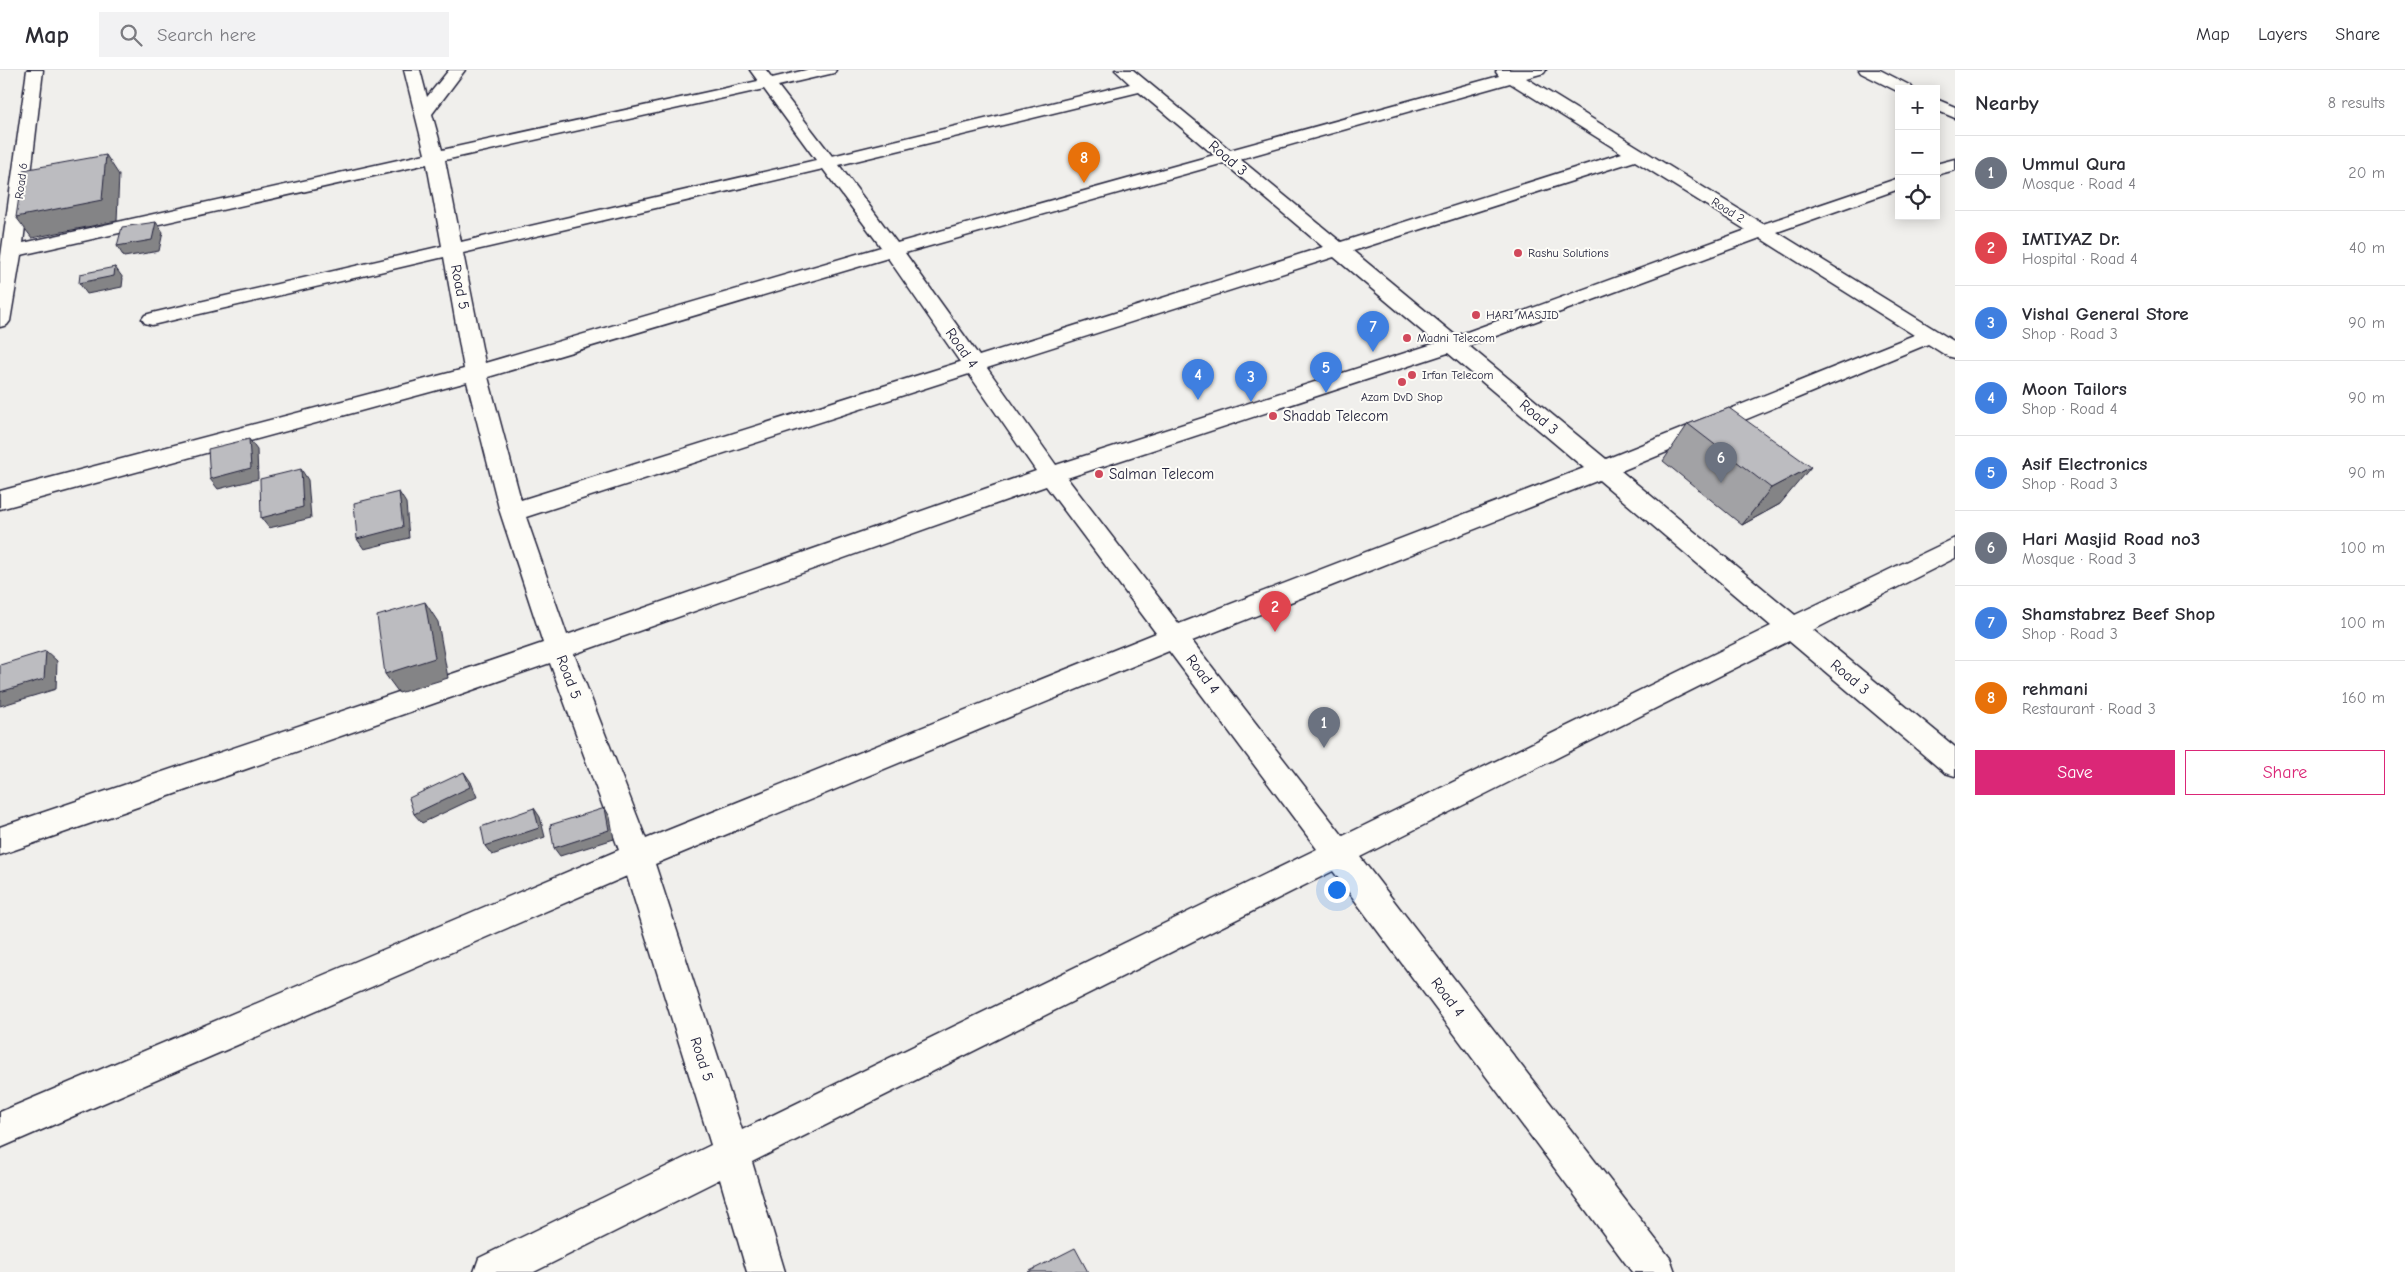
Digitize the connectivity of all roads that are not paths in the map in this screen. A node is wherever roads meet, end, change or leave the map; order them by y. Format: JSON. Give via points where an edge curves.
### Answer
{"nodes":[{"id":1,"x":35,"y":70,"type":"edge"},
{"id":2,"x":412,"y":70,"type":"edge"},
{"id":3,"x":457,"y":70,"type":"edge"},
{"id":4,"x":828,"y":70,"type":"edge"},
{"id":5,"x":1123,"y":70,"type":"edge"},
{"id":6,"x":1538,"y":70,"type":"edge"},
{"id":7,"x":1867,"y":70,"type":"edge"},
{"id":8,"x":1507,"y":74,"type":"edge"},
{"id":9,"x":763,"y":77,"type":"edge"},
{"id":10,"x":1897,"y":85,"type":"edge"},
{"id":11,"x":1142,"y":86,"type":"junction"},
{"id":12,"x":1940,"y":106,"type":"edge"},
{"id":13,"x":424,"y":113,"type":"junction"},
{"id":14,"x":1955,"y":113,"type":"edge"},
{"id":15,"x":1637,"y":154,"type":"junction"},
{"id":16,"x":435,"y":157,"type":"junction"},
{"id":17,"x":1228,"y":158,"type":"junction"},
{"id":18,"x":827,"y":162,"type":"junction"},
{"id":19,"x":1955,"y":164,"type":"edge"},
{"id":20,"x":1940,"y":169,"type":"edge"},
{"id":21,"x":1895,"y":184,"type":"edge"},
{"id":22,"x":1762,"y":231,"type":"junction"},
{"id":23,"x":1338,"y":249,"type":"junction"},
{"id":24,"x":453,"y":250,"type":"junction"},
{"id":25,"x":893,"y":250,"type":"junction"},
{"id":26,"x":12,"y":251,"type":"junction"},
{"id":27,"x":152,"y":319,"type":"dead end"},
{"id":28,"x":0,"y":321,"type":"edge"},
{"id":29,"x":1930,"y":336,"type":"junction"},
{"id":30,"x":1452,"y":345,"type":"junction"},
{"id":31,"x":1955,"y":351,"type":"edge"},
{"id":32,"x":973,"y":364,"type":"junction"},
{"id":33,"x":476,"y":373,"type":"junction"},
{"id":34,"x":1602,"y":470,"type":"junction"},
{"id":35,"x":1051,"y":475,"type":"junction"},
{"id":36,"x":0,"y":500,"type":"edge"},
{"id":37,"x":512,"y":512,"type":"junction"},
{"id":38,"x":1955,"y":547,"type":"edge"},
{"id":39,"x":1793,"y":629,"type":"junction"},
{"id":40,"x":1175,"y":637,"type":"junction"},
{"id":41,"x":558,"y":649,"type":"junction"},
{"id":42,"x":1955,"y":764,"type":"edge"},
{"id":43,"x":0,"y":841,"type":"edge"},
{"id":44,"x":1338,"y":852,"type":"junction"},
{"id":45,"x":637,"y":857,"type":"junction"},
{"id":46,"x":0,"y":1130,"type":"edge"},
{"id":47,"x":732,"y":1152,"type":"junction"},
{"id":48,"x":493,"y":1272,"type":"edge"},
{"id":49,"x":766,"y":1272,"type":"edge"},
{"id":50,"x":1656,"y":1272,"type":"edge"}],
"edges":[{"from":1,"to":26,"type":"street","name":"Road 6"},
{"from":2,"to":13,"type":"street","name":"Road 5"},
{"from":3,"to":13,"type":"street"},
{"from":4,"to":9,"type":"street"},
{"from":5,"to":11,"type":"street","name":"Road 3"},
{"from":6,"to":8,"type":"street"},
{"from":7,"to":10,"type":"street"},
{"from":8,"to":15,"type":"street","name":"Road 2"},
{"from":8,"to":17,"type":"street"},
{"from":9,"to":16,"type":"street"},
{"from":9,"to":18,"type":"street","name":"Road 4"},
{"from":11,"to":17,"type":"street","name":"Road 3"},
{"from":11,"to":18,"type":"street"},
{"from":12,"to":14,"type":"street"},
{"from":13,"to":16,"type":"street","name":"Road 5"},
{"from":15,"to":22,"type":"street","name":"Road 2"},
{"from":15,"to":23,"type":"street"},
{"from":16,"to":24,"type":"street","name":"Road 5"},
{"from":16,"to":26,"type":"street"},
{"from":17,"to":23,"type":"street","name":"Road 3"},
{"from":17,"to":25,"type":"street"},
{"from":18,"to":24,"type":"street"},
{"from":18,"to":25,"type":"street","name":"Road 4"},
{"from":19,"to":20,"type":"street"},
{"from":21,"to":22,"type":"street"},
{"from":22,"to":29,"type":"street","name":"Road 2"},
{"from":22,"to":30,"type":"street"},
{"from":23,"to":30,"type":"street","name":"Road 3"},
{"from":23,"to":32,"type":"street"},
{"from":24,"to":27,"type":"street"},
{"from":24,"to":33,"type":"street","name":"Road 5"},
{"from":25,"to":32,"type":"street","name":"Road 4"},
{"from":25,"to":33,"type":"street"},
{"from":26,"to":28,"type":"street","name":"Road 6"},
{"from":29,"to":31,"type":"street","name":"Road 2"},
{"from":29,"to":34,"type":"street"},
{"from":30,"to":34,"type":"street","name":"Road 3"},
{"from":30,"to":35,"type":"street"},
{"from":32,"to":35,"type":"street","name":"Road 4"},
{"from":32,"to":37,"type":"street"},
{"from":33,"to":36,"type":"street"},
{"from":33,"to":37,"type":"street","name":"Road 5"},
{"from":34,"to":39,"type":"street","name":"Road 3"},
{"from":34,"to":40,"type":"street"},
{"from":35,"to":40,"type":"street","name":"Road 4"},
{"from":35,"to":41,"type":"street"},
{"from":37,"to":41,"type":"street","name":"Road 5"},
{"from":38,"to":39,"type":"street"},
{"from":39,"to":42,"type":"street","name":"Road 3"},
{"from":39,"to":44,"type":"street"},
{"from":40,"to":44,"type":"street","name":"Road 4"},
{"from":40,"to":45,"type":"street"},
{"from":41,"to":43,"type":"street"},
{"from":41,"to":45,"type":"street","name":"Road 5"},
{"from":44,"to":47,"type":"street"},
{"from":44,"to":50,"type":"street","name":"Road 4"},
{"from":45,"to":46,"type":"street"},
{"from":45,"to":47,"type":"street","name":"Road 5"},
{"from":47,"to":48,"type":"street"},
{"from":47,"to":49,"type":"street","name":"Road 5"}]}
